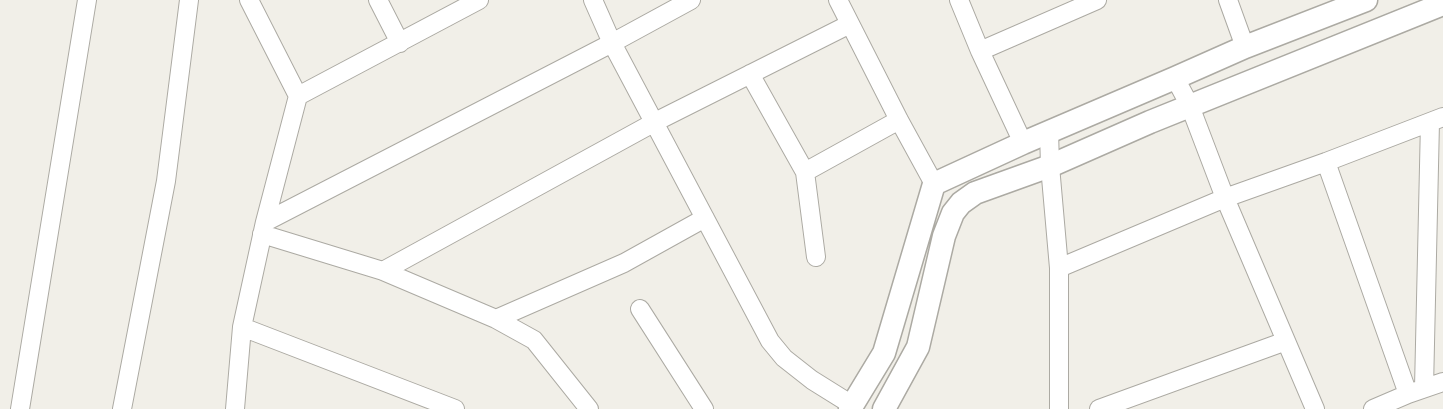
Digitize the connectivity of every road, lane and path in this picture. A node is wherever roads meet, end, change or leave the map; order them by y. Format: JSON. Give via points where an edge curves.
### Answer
{"nodes":[{"id":1,"x":87,"y":0,"type":"edge"},
{"id":2,"x":190,"y":0,"type":"edge"},
{"id":3,"x":249,"y":0,"type":"edge"},
{"id":4,"x":378,"y":0,"type":"edge"},
{"id":5,"x":479,"y":0,"type":"edge"},
{"id":6,"x":593,"y":0,"type":"edge"},
{"id":7,"x":691,"y":0,"type":"edge"},
{"id":8,"x":838,"y":0,"type":"edge"},
{"id":9,"x":959,"y":0,"type":"edge"},
{"id":10,"x":1096,"y":0,"type":"edge"},
{"id":11,"x":1228,"y":0,"type":"edge"},
{"id":12,"x":1366,"y":0,"type":"edge"},
{"id":13,"x":1443,"y":4,"type":"edge"},
{"id":14,"x":850,"y":24,"type":"junction"},
{"id":15,"x":400,"y":43,"type":"junction"},
{"id":16,"x":612,"y":43,"type":"junction"},
{"id":17,"x":1245,"y":47,"type":"junction"},
{"id":18,"x":980,"y":51,"type":"junction"},
{"id":19,"x":750,"y":74,"type":"junction"},
{"id":20,"x":1175,"y":78,"type":"junction"},
{"id":21,"x":298,"y":96,"type":"junction"},
{"id":22,"x":1190,"y":106,"type":"junction"},
{"id":23,"x":1436,"y":119,"type":"edge"},
{"id":24,"x":899,"y":120,"type":"junction"},
{"id":25,"x":655,"y":122,"type":"junction"},
{"id":26,"x":1049,"y":131,"type":"junction"},
{"id":27,"x":1023,"y":143,"type":"junction"},
{"id":28,"x":996,"y":155,"type":"junction"},
{"id":29,"x":1326,"y":162,"type":"junction"},
{"id":30,"x":1050,"y":166,"type":"junction"},
{"id":31,"x":805,"y":172,"type":"junction"},
{"id":32,"x":1008,"y":181,"type":"junction"},
{"id":33,"x":934,"y":184,"type":"junction"},
{"id":34,"x":1225,"y":198,"type":"junction"},
{"id":35,"x":705,"y":218,"type":"junction"},
{"id":36,"x":264,"y":228,"type":"junction"},
{"id":37,"x":816,"y":257,"type":"dead end"},
{"id":38,"x":1059,"y":268,"type":"junction"},
{"id":39,"x":383,"y":271,"type":"junction"},
{"id":40,"x":640,"y":309,"type":"dead end"},
{"id":41,"x":496,"y":319,"type":"junction"},
{"id":42,"x":242,"y":327,"type":"junction"},
{"id":43,"x":1286,"y":342,"type":"junction"},
{"id":44,"x":1443,"y":382,"type":"edge"},
{"id":45,"x":1416,"y":391,"type":"junction"},
{"id":46,"x":851,"y":407,"type":"edge"},
{"id":47,"x":20,"y":409,"type":"edge"},
{"id":48,"x":122,"y":409,"type":"edge"},
{"id":49,"x":235,"y":409,"type":"edge"},
{"id":50,"x":454,"y":409,"type":"edge"},
{"id":51,"x":589,"y":409,"type":"edge"},
{"id":52,"x":704,"y":409,"type":"edge"},
{"id":53,"x":884,"y":409,"type":"edge"},
{"id":54,"x":1059,"y":409,"type":"edge"},
{"id":55,"x":1099,"y":409,"type":"edge"},
{"id":56,"x":1315,"y":409,"type":"edge"},
{"id":57,"x":1373,"y":409,"type":"edge"}],
"edges":[{"from":1,"to":47,"type":"street"},
{"from":2,"to":48,"type":"street","via":[[166,180]]},
{"from":3,"to":21,"type":"street"},
{"from":4,"to":15,"type":"street"},
{"from":5,"to":15,"type":"street"},
{"from":6,"to":16,"type":"street"},
{"from":7,"to":16,"type":"street"},
{"from":8,"to":14,"type":"street"},
{"from":9,"to":18,"type":"street"},
{"from":10,"to":18,"type":"street"},
{"from":11,"to":17,"type":"street"},
{"from":12,"to":17,"type":"street"},
{"from":13,"to":22,"type":"street"},
{"from":14,"to":19,"type":"street"},
{"from":14,"to":24,"type":"street"},
{"from":15,"to":21,"type":"street"},
{"from":16,"to":25,"type":"street"},
{"from":16,"to":36,"type":"street"},
{"from":17,"to":20,"type":"street"},
{"from":18,"to":27,"type":"street"},
{"from":19,"to":25,"type":"street"},
{"from":19,"to":31,"type":"street"},
{"from":20,"to":22,"type":"street"},
{"from":20,"to":26,"type":"street"},
{"from":21,"to":36,"type":"street"},
{"from":22,"to":30,"type":"street"},
{"from":22,"to":34,"type":"street"},
{"from":23,"to":29,"type":"street"},
{"from":23,"to":45,"type":"street"},
{"from":24,"to":31,"type":"street"},
{"from":24,"to":33,"type":"street"},
{"from":25,"to":35,"type":"street"},
{"from":25,"to":39,"type":"street"},
{"from":26,"to":27,"type":"street"},
{"from":26,"to":30,"type":"street"},
{"from":27,"to":28,"type":"street"},
{"from":28,"to":32,"type":"street"},
{"from":28,"to":33,"type":"street"},
{"from":29,"to":34,"type":"street"},
{"from":29,"to":45,"type":"street"},
{"from":30,"to":32,"type":"street"},
{"from":30,"to":38,"type":"street"},
{"from":31,"to":37,"type":"street"},
{"from":32,"to":53,"type":"street","via":[[975,193],[953,213],[944,236],[918,347]]},
{"from":33,"to":46,"type":"street","via":[[884,353]]},
{"from":34,"to":38,"type":"street"},
{"from":34,"to":43,"type":"street"},
{"from":35,"to":41,"type":"street","via":[[624,264]]},
{"from":35,"to":46,"type":"street","via":[[770,341],[784,358]]},
{"from":36,"to":39,"type":"street"},
{"from":36,"to":42,"type":"street"},
{"from":38,"to":54,"type":"street"},
{"from":39,"to":41,"type":"street"},
{"from":40,"to":52,"type":"street"},
{"from":41,"to":51,"type":"street","via":[[534,340]]},
{"from":42,"to":49,"type":"street"},
{"from":42,"to":50,"type":"street"},
{"from":43,"to":55,"type":"street"},
{"from":43,"to":56,"type":"street"},
{"from":44,"to":45,"type":"street"},
{"from":45,"to":57,"type":"street"}]}
